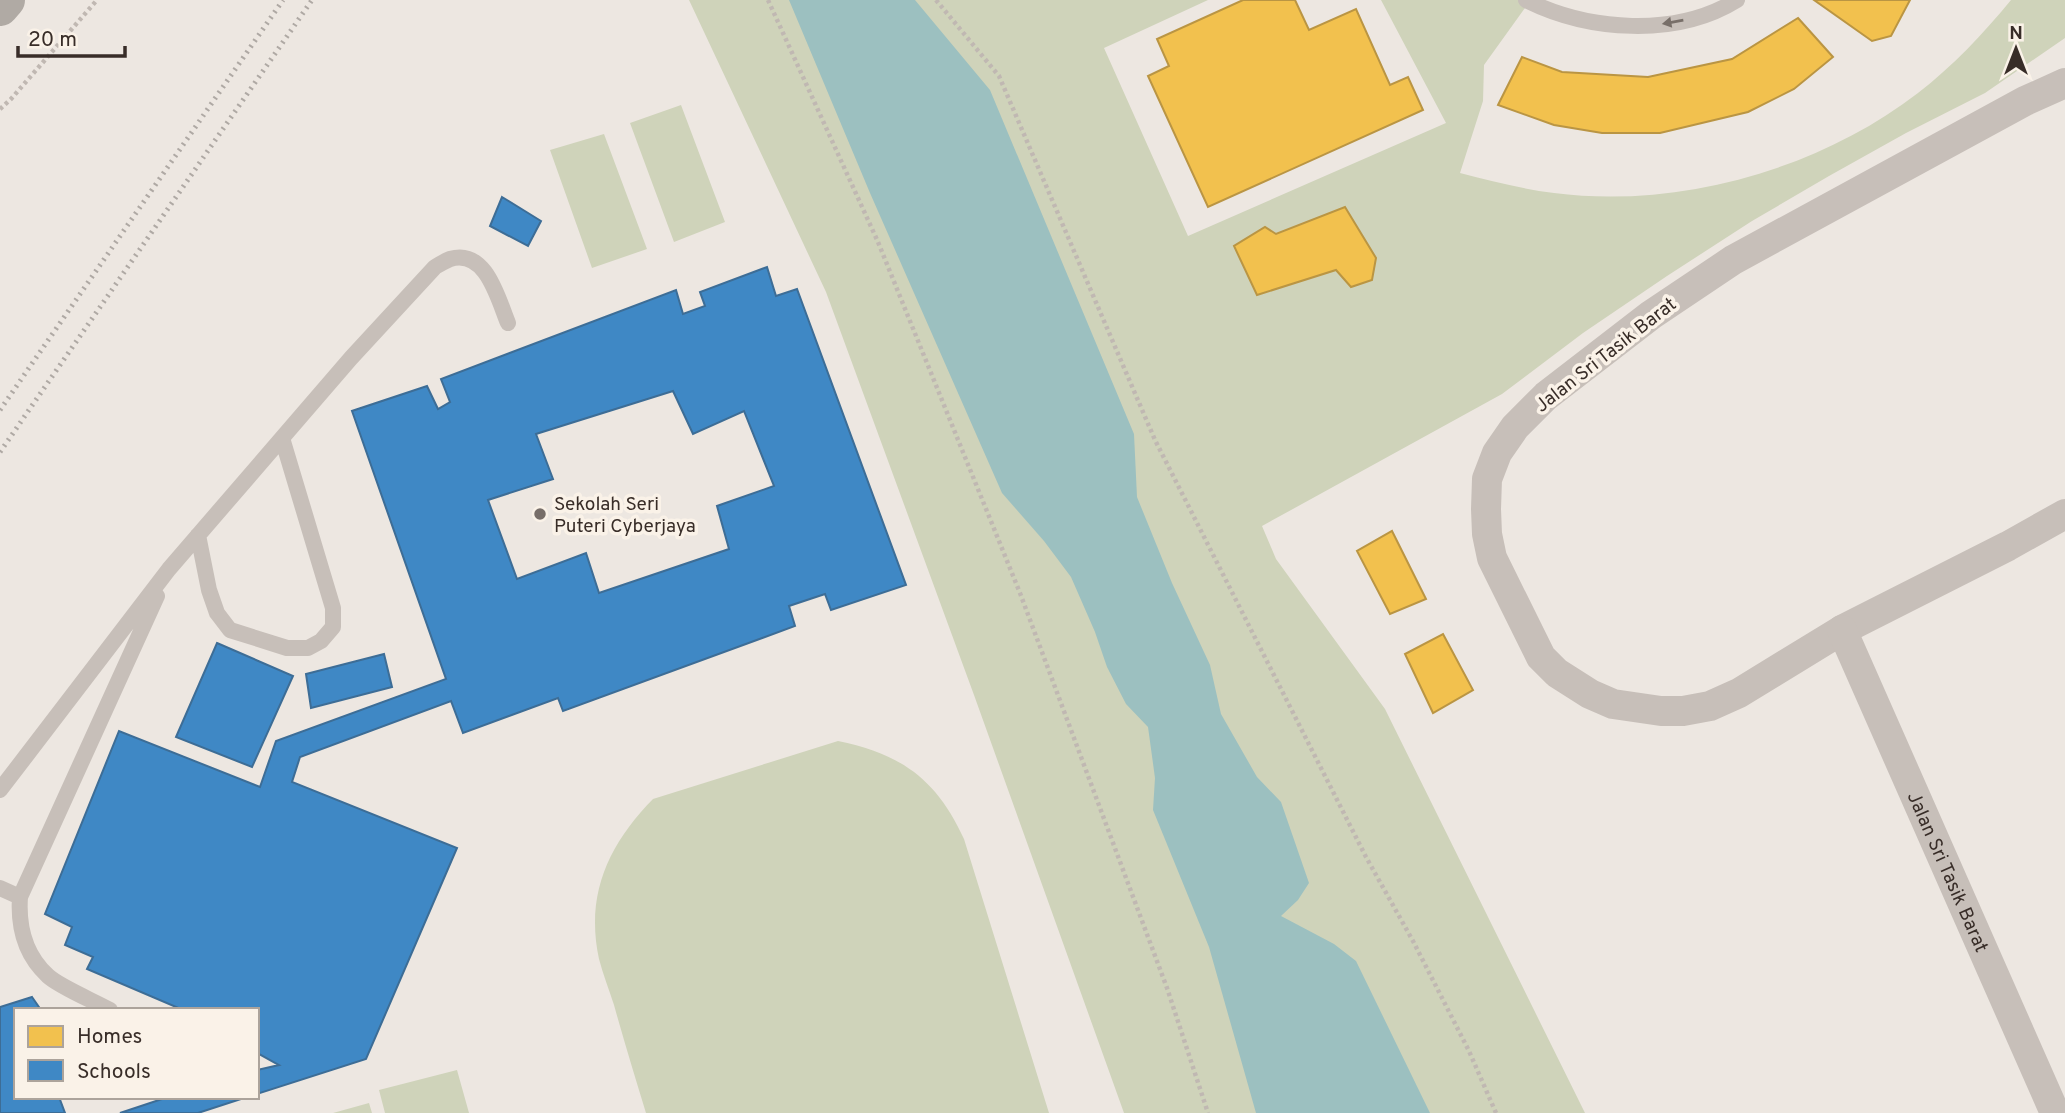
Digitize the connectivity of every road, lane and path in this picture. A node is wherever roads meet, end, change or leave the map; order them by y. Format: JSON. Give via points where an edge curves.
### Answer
{"nodes":[{"id":1,"x":6,"y":0,"type":"edge"},
{"id":2,"x":97,"y":0,"type":"edge"},
{"id":3,"x":768,"y":0,"type":"edge"},
{"id":4,"x":936,"y":0,"type":"edge"},
{"id":5,"x":1526,"y":0,"type":"edge"},
{"id":6,"x":1737,"y":0,"type":"edge"},
{"id":7,"x":0,"y":7,"type":"edge"},
{"id":8,"x":2065,"y":83,"type":"edge"},
{"id":9,"x":0,"y":109,"type":"edge"},
{"id":10,"x":508,"y":323,"type":"dead end"},
{"id":11,"x":282,"y":438,"type":"junction"},
{"id":12,"x":2065,"y":514,"type":"edge"},
{"id":13,"x":198,"y":535,"type":"junction"},
{"id":14,"x":169,"y":569,"type":"junction"},
{"id":15,"x":1842,"y":630,"type":"junction"},
{"id":16,"x":0,"y":790,"type":"edge"},
{"id":17,"x":0,"y":888,"type":"edge"},
{"id":18,"x":20,"y":897,"type":"junction"},
{"id":19,"x":106,"y":1008,"type":"edge"},
{"id":20,"x":1208,"y":1113,"type":"edge"},
{"id":21,"x":1496,"y":1113,"type":"edge"},
{"id":22,"x":2055,"y":1113,"type":"edge"}],
"edges":[{"from":1,"to":7,"type":"highway"},
{"from":2,"to":9,"type":"path"},
{"from":3,"to":20,"type":"path","via":[[878,242],[1020,593],[1167,988]]},
{"from":4,"to":21,"type":"path","via":[[999,76],[1155,440],[1366,857],[1426,965]]},
{"from":6,"to":5,"type":"lane","one_way":true,"via":[[1703,15],[1649,26],[1587,22]]},
{"from":8,"to":15,"type":"street","name":"Jalan Sri Tasik Barat","via":[[1733,260],[1651,315],[1546,396],[1497,453],[1487,479],[1492,558],[1541,657],[1590,694],[1613,704],[1661,711],[1710,706]]},
{"from":10,"to":11,"type":"lane","via":[[482,268],[467,259],[452,259],[435,267]]},
{"from":11,"to":13,"type":"lane"},
{"from":11,"to":13,"type":"lane","via":[[333,608],[333,627],[321,641],[308,648],[287,648],[230,630],[217,613],[209,590]]},
{"from":12,"to":15,"type":"street","name":"Jalan Sri Tasik Barat"},
{"from":13,"to":14,"type":"lane"},
{"from":14,"to":16,"type":"lane"},
{"from":14,"to":18,"type":"lane"},
{"from":15,"to":22,"type":"street","name":"Jalan Sri Tasik Barat"},
{"from":17,"to":18,"type":"lane"},
{"from":18,"to":19,"type":"lane","via":[[22,933],[30,955],[49,977]]}]}
